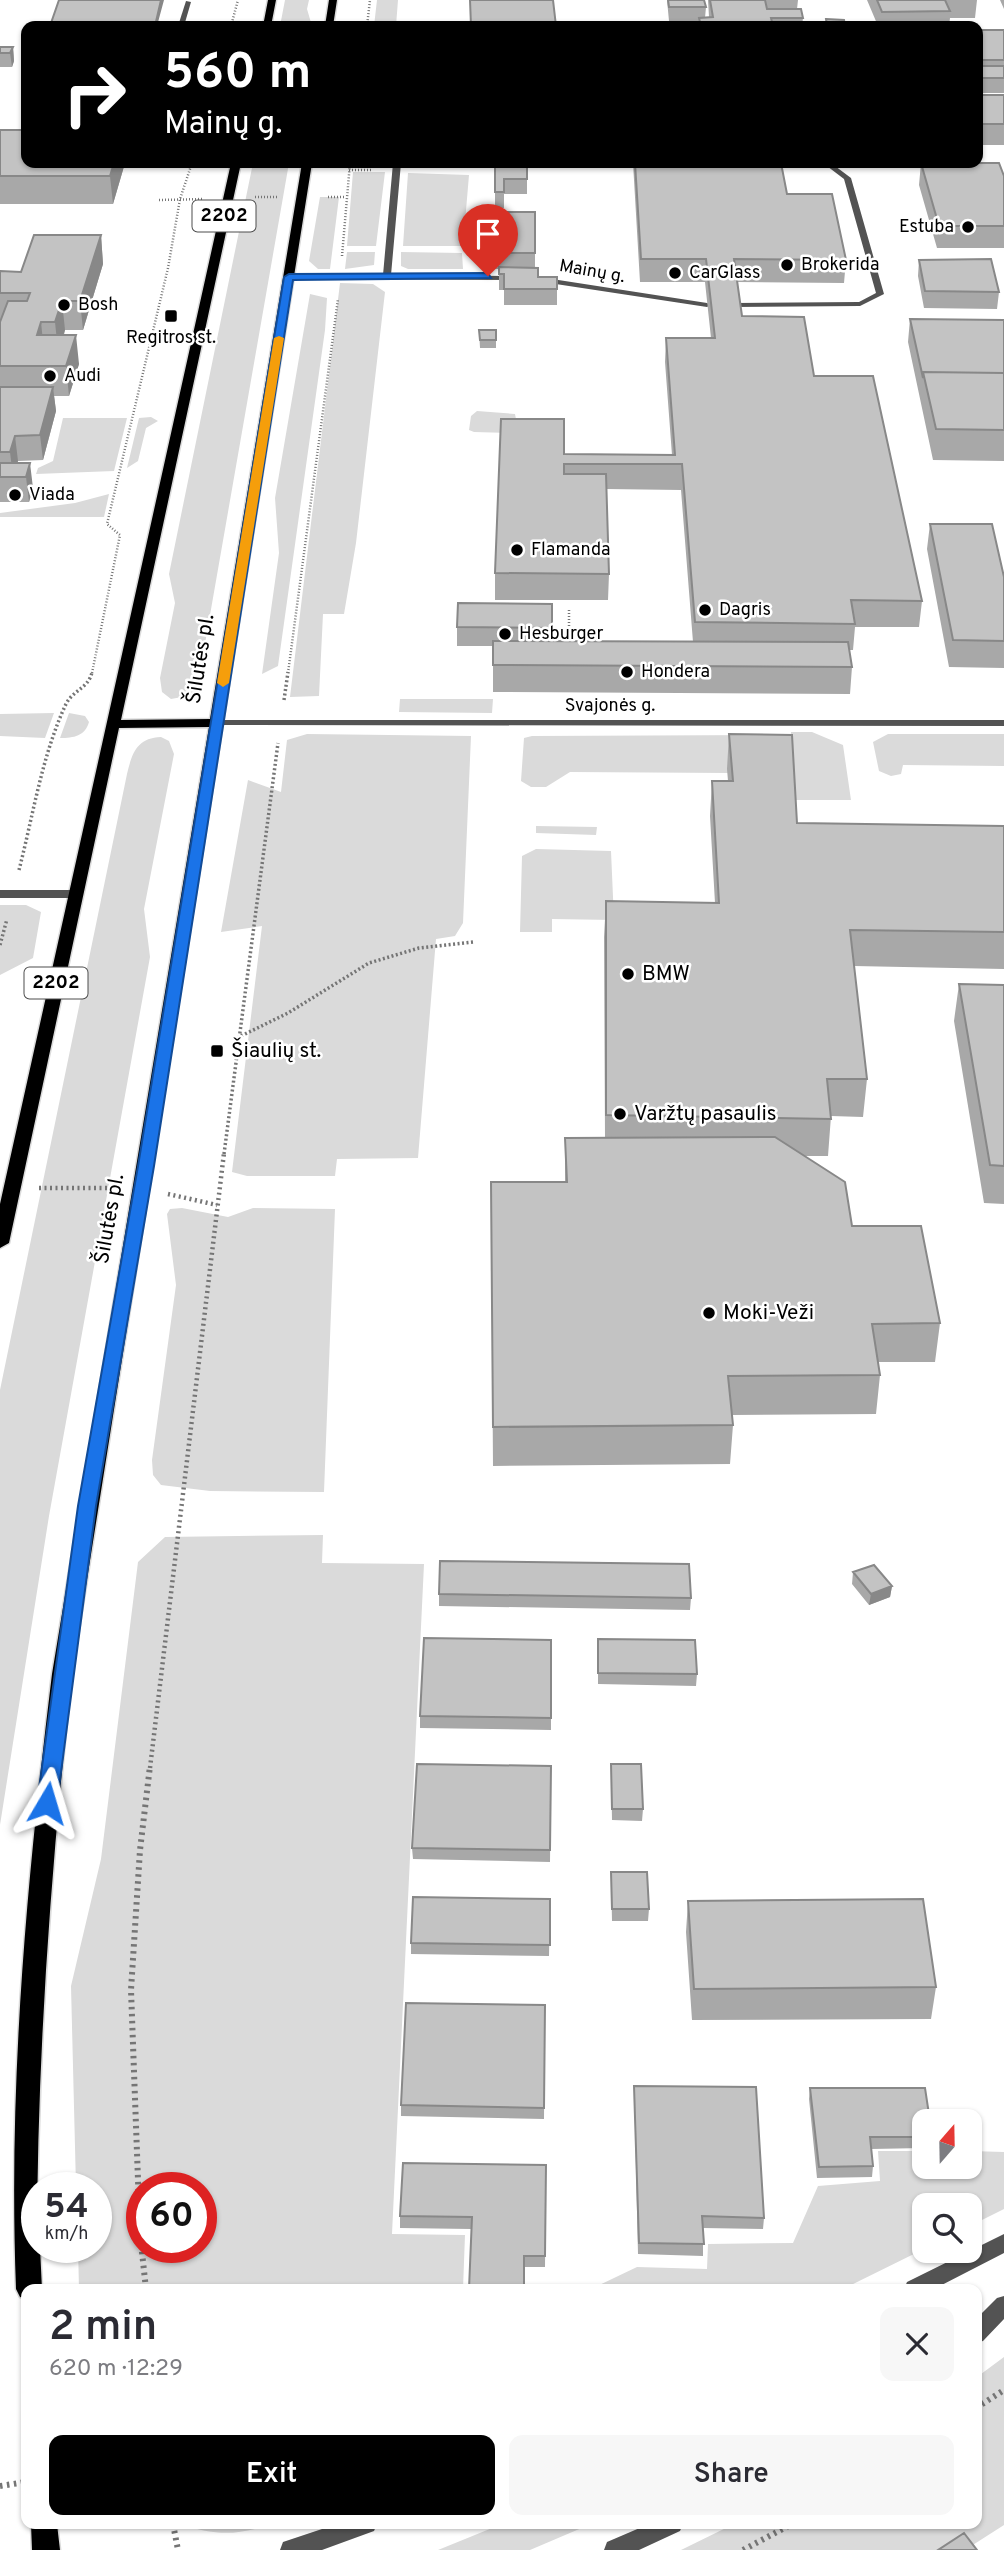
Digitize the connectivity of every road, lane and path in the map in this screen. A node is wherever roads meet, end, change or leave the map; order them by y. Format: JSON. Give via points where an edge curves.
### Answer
{"nodes":[{"id":1,"x":238,"y":0,"type":"edge"},
{"id":2,"x":272,"y":0,"type":"edge"},
{"id":3,"x":333,"y":0,"type":"edge"},
{"id":4,"x":370,"y":0,"type":"edge"},
{"id":5,"x":188,"y":2,"type":"dead end"},
{"id":6,"x":182,"y":21,"type":"edge"},
{"id":7,"x":232,"y":21,"type":"edge"},
{"id":8,"x":268,"y":21,"type":"edge"},
{"id":9,"x":330,"y":21,"type":"edge"},
{"id":10,"x":368,"y":21,"type":"edge"},
{"id":11,"x":190,"y":168,"type":"edge"},
{"id":12,"x":235,"y":168,"type":"edge"},
{"id":13,"x":306,"y":168,"type":"edge"},
{"id":14,"x":350,"y":168,"type":"edge"},
{"id":15,"x":397,"y":168,"type":"edge"},
{"id":16,"x":834,"y":168,"type":"edge"},
{"id":17,"x":387,"y":276,"type":"junction"},
{"id":18,"x":289,"y":277,"type":"junction"},
{"id":19,"x":341,"y":277,"type":"junction"},
{"id":20,"x":707,"y":304,"type":"edge"},
{"id":21,"x":736,"y":305,"type":"edge"},
{"id":22,"x":569,"y":610,"type":"dead end"},
{"id":23,"x":569,"y":656,"type":"edge"},
{"id":24,"x":281,"y":722,"type":"junction"},
{"id":25,"x":217,"y":723,"type":"junction"},
{"id":26,"x":1004,"y":723,"type":"edge"},
{"id":27,"x":114,"y":724,"type":"junction"},
{"id":28,"x":6,"y":894,"type":"edge"},
{"id":29,"x":75,"y":894,"type":"junction"},
{"id":30,"x":474,"y":942,"type":"dead end"},
{"id":31,"x":0,"y":945,"type":"edge"},
{"id":32,"x":240,"y":1036,"type":"junction"},
{"id":33,"x":0,"y":1243,"type":"edge"},
{"id":34,"x":1004,"y":2243,"type":"edge"},
{"id":35,"x":29,"y":2284,"type":"edge"},
{"id":36,"x":145,"y":2284,"type":"edge"},
{"id":37,"x":924,"y":2284,"type":"edge"},
{"id":38,"x":1004,"y":2305,"type":"edge"},
{"id":39,"x":982,"y":2328,"type":"edge"},
{"id":40,"x":1004,"y":2390,"type":"edge"},
{"id":41,"x":982,"y":2405,"type":"edge"},
{"id":42,"x":21,"y":2483,"type":"edge"},
{"id":43,"x":0,"y":2486,"type":"edge"},
{"id":44,"x":44,"y":2529,"type":"edge"},
{"id":45,"x":174,"y":2529,"type":"edge"},
{"id":46,"x":351,"y":2529,"type":"edge"},
{"id":47,"x":661,"y":2529,"type":"edge"},
{"id":48,"x":783,"y":2529,"type":"edge"},
{"id":49,"x":46,"y":2550,"type":"edge"},
{"id":50,"x":178,"y":2550,"type":"edge"},
{"id":51,"x":290,"y":2550,"type":"edge"},
{"id":52,"x":615,"y":2550,"type":"edge"},
{"id":53,"x":743,"y":2550,"type":"edge"}],
"edges":[{"from":1,"to":7,"type":"path"},
{"from":2,"to":8,"type":"main road"},
{"from":3,"to":9,"type":"main road"},
{"from":4,"to":10,"type":"path"},
{"from":5,"to":6,"type":"street"},
{"from":11,"to":28,"type":"path","via":[[107,524],[120,535],[90,681],[67,701]]},
{"from":12,"to":27,"type":"main road","number":"2202"},
{"from":13,"to":18,"type":"main road","name":"Šilutės pl."},
{"from":14,"to":19,"type":"path"},
{"from":15,"to":17,"type":"street"},
{"from":16,"to":21,"type":"street","via":[[847,178],[880,294],[860,304]]},
{"from":17,"to":19,"type":"street","name":"Mainų g."},
{"from":17,"to":20,"type":"street","name":"Mainų g.","via":[[529,278]]},
{"from":18,"to":19,"type":"street","name":"Mainų g."},
{"from":18,"to":25,"type":"main road","name":"Šilutės pl."},
{"from":19,"to":24,"type":"path"},
{"from":22,"to":23,"type":"path"},
{"from":24,"to":25,"type":"street","name":"Svajonės g."},
{"from":24,"to":26,"type":"street","name":"Svajonės g."},
{"from":24,"to":32,"type":"path"},
{"from":25,"to":27,"type":"main road"},
{"from":25,"to":35,"type":"main road","name":"Šilutės pl.","via":[[62,1674],[38,1881],[28,2033],[24,2199]]},
{"from":27,"to":29,"type":"main road","number":"2202"},
{"from":28,"to":29,"type":"street"},
{"from":28,"to":31,"type":"path"},
{"from":29,"to":33,"type":"main road","number":"2202"},
{"from":30,"to":32,"type":"path","via":[[419,948],[369,963],[288,1013]]},
{"from":32,"to":36,"type":"path","via":[[140,1850],[131,1990]]},
{"from":34,"to":37,"type":"street"},
{"from":38,"to":39,"type":"street"},
{"from":40,"to":41,"type":"path"},
{"from":42,"to":43,"type":"path"},
{"from":44,"to":49,"type":"main road"},
{"from":45,"to":50,"type":"path"},
{"from":46,"to":51,"type":"street"},
{"from":47,"to":52,"type":"street"},
{"from":48,"to":53,"type":"path"}]}
